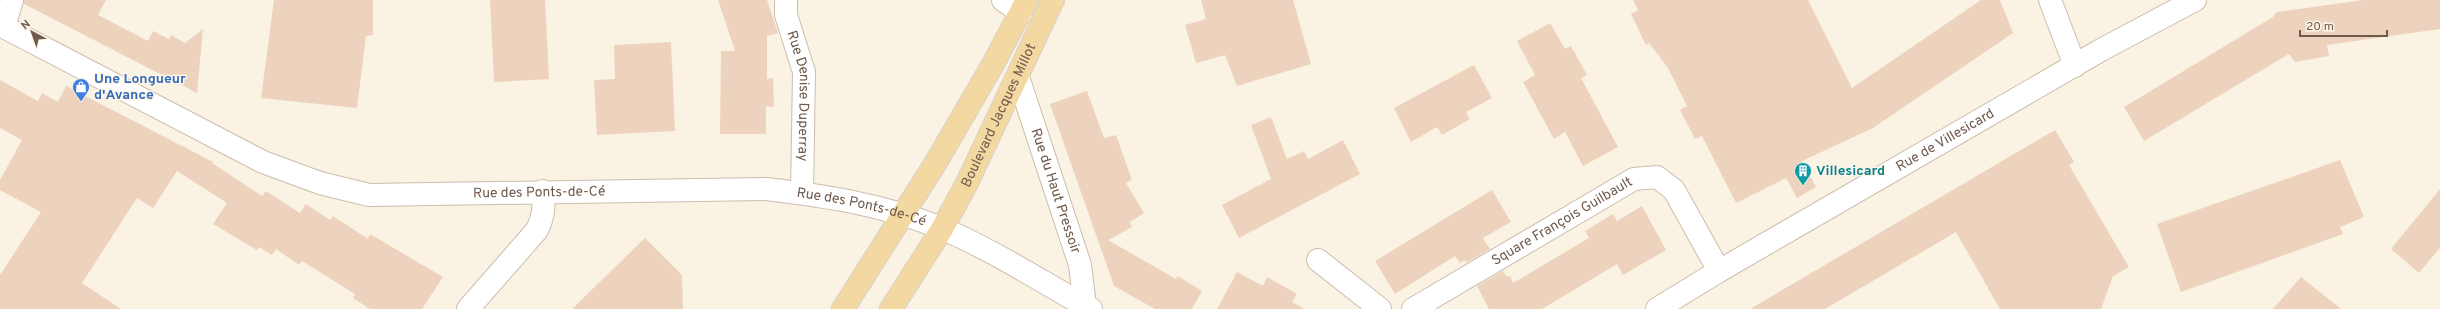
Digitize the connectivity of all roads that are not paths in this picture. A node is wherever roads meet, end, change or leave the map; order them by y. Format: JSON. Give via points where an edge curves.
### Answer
{"nodes":[{"id":1,"x":12,"y":0,"type":"edge"},
{"id":2,"x":786,"y":0,"type":"edge"},
{"id":3,"x":1003,"y":0,"type":"edge"},
{"id":4,"x":1053,"y":0,"type":"edge"},
{"id":5,"x":2050,"y":0,"type":"edge"},
{"id":6,"x":2195,"y":0,"type":"edge"},
{"id":7,"x":1024,"y":7,"type":"edge"},
{"id":8,"x":2,"y":26,"type":"edge"},
{"id":9,"x":2075,"y":66,"type":"junction"},
{"id":10,"x":1018,"y":77,"type":"junction"},
{"id":11,"x":543,"y":191,"type":"junction"},
{"id":12,"x":802,"y":193,"type":"junction"},
{"id":13,"x":904,"y":215,"type":"junction"},
{"id":14,"x":942,"y":229,"type":"junction"},
{"id":15,"x":1318,"y":260,"type":"dead end"},
{"id":16,"x":1720,"y":271,"type":"junction"},
{"id":17,"x":1088,"y":307,"type":"edge"},
{"id":18,"x":468,"y":309,"type":"edge"},
{"id":19,"x":843,"y":309,"type":"edge"},
{"id":20,"x":891,"y":309,"type":"edge"},
{"id":21,"x":1380,"y":309,"type":"edge"},
{"id":22,"x":1413,"y":309,"type":"edge"},
{"id":23,"x":1657,"y":309,"type":"edge"}],
"edges":[{"from":1,"to":8,"type":"street"},
{"from":2,"to":12,"type":"street","name":"Rue Denise Duperray","via":[[786,15],[804,72]]},
{"from":3,"to":7,"type":"street"},
{"from":4,"to":10,"type":"main road","name":"Boulevard Jacques Millot"},
{"from":5,"to":9,"type":"street"},
{"from":6,"to":9,"type":"street","name":"Rue de Villesicard"},
{"from":7,"to":13,"type":"main road","name":"Boulevard Jacques Millot"},
{"from":8,"to":11,"type":"street","name":"Rue des Ponts-de-Cé","via":[[263,162],[320,183],[369,195]]},
{"from":9,"to":16,"type":"street","name":"Rue de Villesicard"},
{"from":10,"to":14,"type":"main road","name":"Boulevard Jacques Millot"},
{"from":10,"to":17,"type":"street","name":"Rue du Haut Pressoir","via":[[1080,265]]},
{"from":11,"to":12,"type":"street","name":"Rue des Ponts-de-Cé","via":[[766,189]]},
{"from":11,"to":18,"type":"street","via":[[542,222],[537,230]]},
{"from":12,"to":13,"type":"street","name":"Rue des Ponts-de-Cé","via":[[865,204]]},
{"from":13,"to":14,"type":"street","name":"Rue des Ponts-de-Cé"},
{"from":13,"to":19,"type":"main road","name":"Boulevard Jacques Millot"},
{"from":14,"to":17,"type":"street","name":"Rue des Ponts-de-Cé"},
{"from":14,"to":20,"type":"main road","name":"Boulevard Jacques Millot"},
{"from":15,"to":21,"type":"street"},
{"from":16,"to":22,"type":"street","name":"Square François Guilbault","via":[[1674,190],[1657,177],[1634,179]]},
{"from":16,"to":23,"type":"street","name":"Rue de Villesicard"}]}
